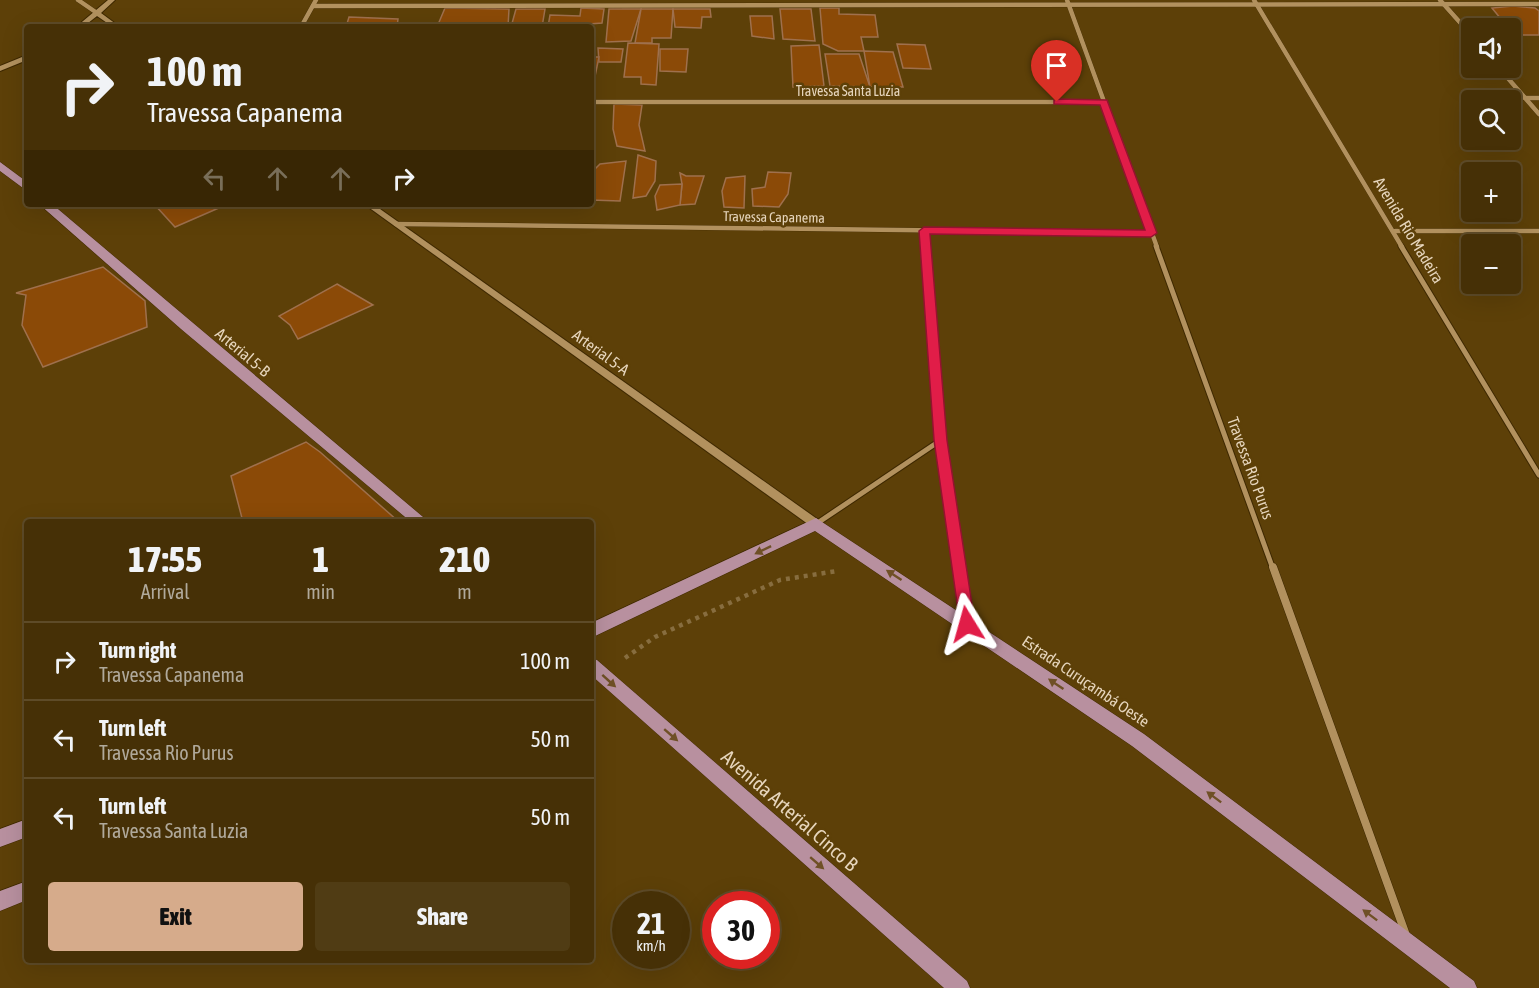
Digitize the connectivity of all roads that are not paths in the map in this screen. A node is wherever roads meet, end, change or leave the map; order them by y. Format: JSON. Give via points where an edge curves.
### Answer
{"nodes":[{"id":1,"x":78,"y":0,"type":"edge"},
{"id":2,"x":112,"y":0,"type":"edge"},
{"id":3,"x":316,"y":0,"type":"edge"},
{"id":4,"x":511,"y":0,"type":"edge"},
{"id":5,"x":696,"y":0,"type":"edge"},
{"id":6,"x":879,"y":0,"type":"edge"},
{"id":7,"x":1254,"y":0,"type":"edge"},
{"id":8,"x":1442,"y":2,"type":"edge"},
{"id":9,"x":1068,"y":3,"type":"edge"},
{"id":10,"x":1539,"y":4,"type":"edge"},
{"id":11,"x":313,"y":6,"type":"junction"},
{"id":12,"x":508,"y":6,"type":"junction"},
{"id":13,"x":695,"y":6,"type":"junction"},
{"id":14,"x":880,"y":6,"type":"junction"},
{"id":15,"x":1258,"y":6,"type":"junction"},
{"id":16,"x":97,"y":13,"type":"junction"},
{"id":17,"x":83,"y":24,"type":"edge"},
{"id":18,"x":113,"y":24,"type":"edge"},
{"id":19,"x":303,"y":24,"type":"edge"},
{"id":20,"x":1461,"y":24,"type":"edge"},
{"id":21,"x":24,"y":58,"type":"edge"},
{"id":22,"x":0,"y":69,"type":"edge"},
{"id":23,"x":1508,"y":78,"type":"edge"},
{"id":24,"x":1525,"y":98,"type":"junction"},
{"id":25,"x":1539,"y":98,"type":"edge"},
{"id":26,"x":594,"y":102,"type":"edge"},
{"id":27,"x":1104,"y":102,"type":"junction"},
{"id":28,"x":1539,"y":114,"type":"edge"},
{"id":29,"x":0,"y":165,"type":"edge"},
{"id":30,"x":24,"y":185,"type":"edge"},
{"id":31,"x":48,"y":207,"type":"edge"},
{"id":32,"x":372,"y":207,"type":"edge"},
{"id":33,"x":396,"y":224,"type":"junction"},
{"id":34,"x":924,"y":231,"type":"junction"},
{"id":35,"x":1395,"y":231,"type":"junction"},
{"id":36,"x":1539,"y":231,"type":"edge"},
{"id":37,"x":1151,"y":233,"type":"junction"},
{"id":38,"x":940,"y":440,"type":"junction"},
{"id":39,"x":1539,"y":475,"type":"edge"},
{"id":40,"x":417,"y":519,"type":"edge"},
{"id":41,"x":816,"y":524,"type":"junction"},
{"id":42,"x":967,"y":624,"type":"junction"},
{"id":43,"x":594,"y":630,"type":"edge"},
{"id":44,"x":597,"y":670,"type":"edge"},
{"id":45,"x":24,"y":829,"type":"edge"},
{"id":46,"x":0,"y":838,"type":"edge"},
{"id":47,"x":24,"y":891,"type":"edge"},
{"id":48,"x":0,"y":901,"type":"edge"},
{"id":49,"x":1409,"y":944,"type":"junction"},
{"id":50,"x":960,"y":988,"type":"edge"},
{"id":51,"x":1467,"y":988,"type":"edge"}],
"edges":[{"from":1,"to":16,"type":"street"},
{"from":2,"to":16,"type":"street"},
{"from":3,"to":11,"type":"street"},
{"from":4,"to":12,"type":"street"},
{"from":5,"to":13,"type":"street"},
{"from":6,"to":14,"type":"street"},
{"from":7,"to":15,"type":"street","name":"Avenida Rio Madeira"},
{"from":8,"to":10,"type":"street"},
{"from":8,"to":15,"type":"street"},
{"from":8,"to":20,"type":"street"},
{"from":9,"to":14,"type":"street"},
{"from":9,"to":15,"type":"street"},
{"from":9,"to":27,"type":"street","name":"Travessa Rio Purus"},
{"from":11,"to":12,"type":"street"},
{"from":11,"to":19,"type":"street"},
{"from":12,"to":13,"type":"street"},
{"from":13,"to":14,"type":"street"},
{"from":15,"to":35,"type":"street","name":"Avenida Rio Madeira"},
{"from":16,"to":17,"type":"street"},
{"from":16,"to":18,"type":"street"},
{"from":21,"to":22,"type":"street"},
{"from":23,"to":24,"type":"street"},
{"from":24,"to":25,"type":"street"},
{"from":24,"to":28,"type":"street"},
{"from":26,"to":27,"type":"street","name":"Travessa Santa Luzia"},
{"from":27,"to":37,"type":"street","name":"Travessa Rio Purus"},
{"from":29,"to":30,"type":"main road"},
{"from":31,"to":40,"type":"main road","name":"Arterial 5-B"},
{"from":32,"to":33,"type":"street","name":"Arterial 5-A"},
{"from":33,"to":34,"type":"street","name":"Travessa Capanema"},
{"from":33,"to":41,"type":"street","name":"Arterial 5-A"},
{"from":34,"to":37,"type":"street","name":"Travessa Capanema"},
{"from":34,"to":38,"type":"street"},
{"from":35,"to":36,"type":"street"},
{"from":35,"to":39,"type":"street","name":"Avenida Rio Madeira"},
{"from":37,"to":49,"type":"street","name":"Travessa Rio Purus"},
{"from":38,"to":41,"type":"street"},
{"from":38,"to":42,"type":"street"},
{"from":42,"to":41,"type":"main road","name":"Estrada Curuçambá Oeste","one_way":true},
{"from":41,"to":43,"type":"main road","one_way":true},
{"from":49,"to":42,"type":"main road","name":"Estrada Curuçambá Oeste","one_way":true,"via":[[1138,740]]},
{"from":44,"to":50,"type":"main road","name":"Avenida Arterial Cinco B","one_way":true},
{"from":45,"to":46,"type":"main road"},
{"from":47,"to":48,"type":"main road"},
{"from":49,"to":51,"type":"main road","name":"Estrada Curuçambá Oeste"}]}
